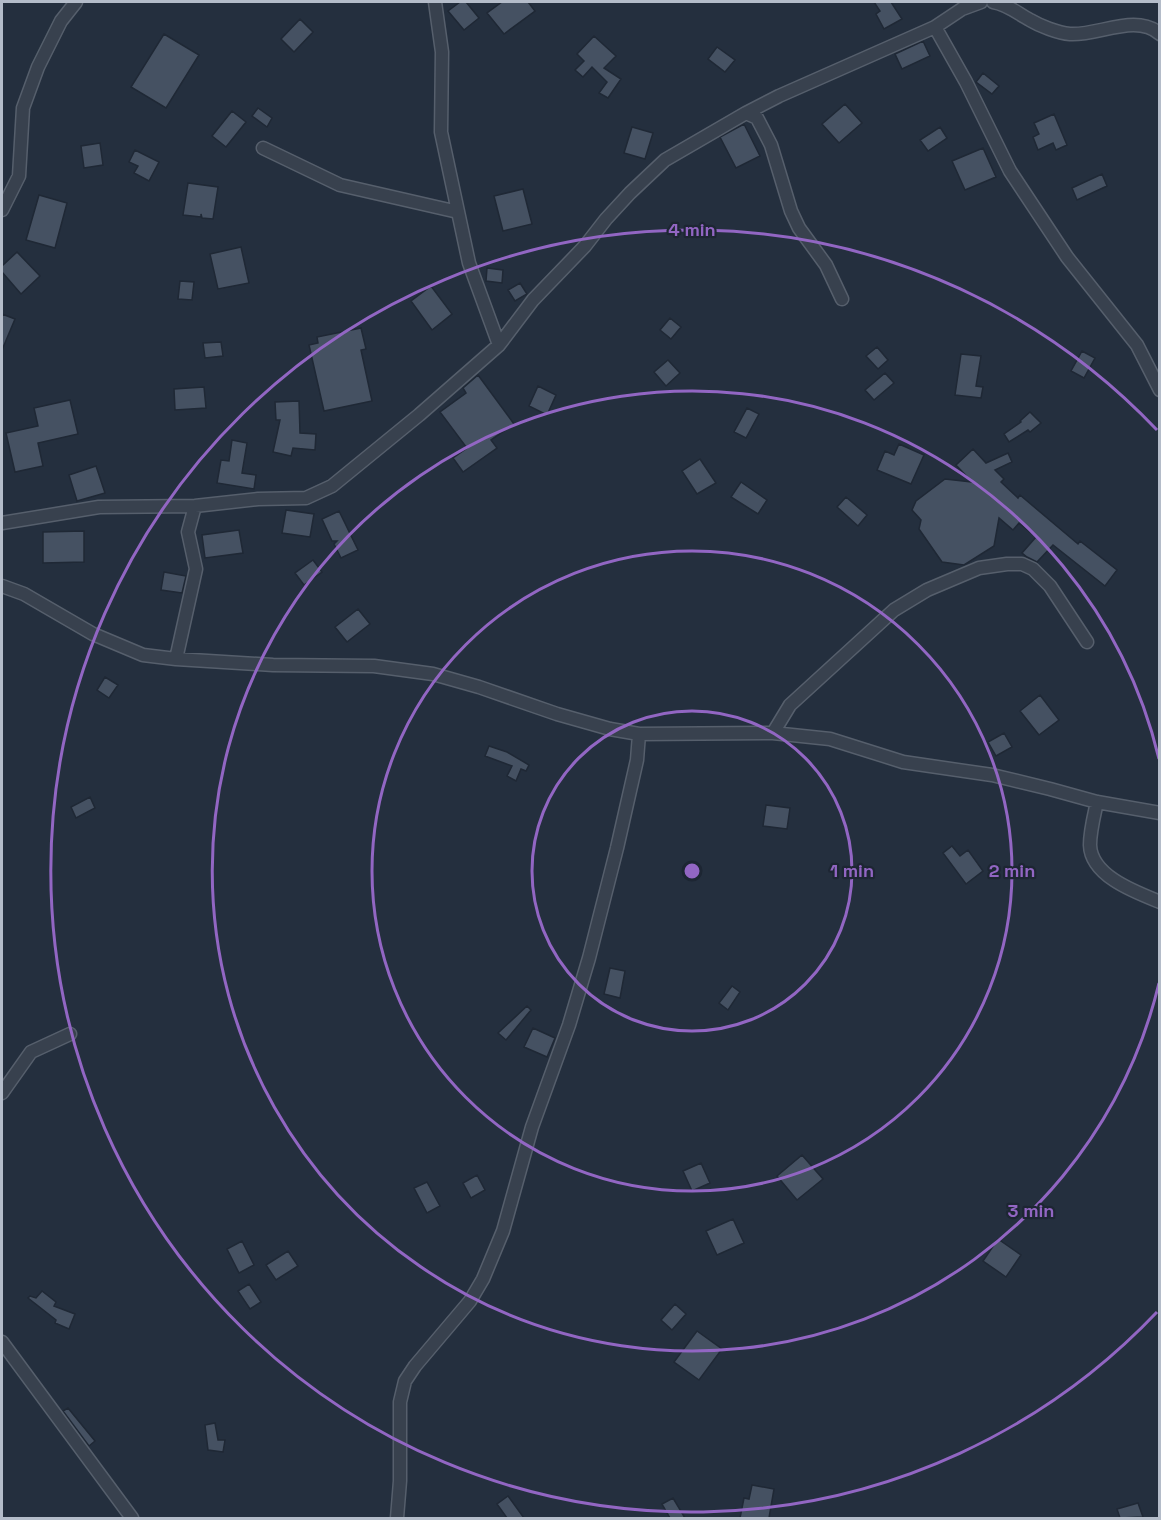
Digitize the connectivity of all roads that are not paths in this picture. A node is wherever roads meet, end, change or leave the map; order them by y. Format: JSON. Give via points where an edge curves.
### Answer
{"nodes":[{"id":1,"x":76,"y":2,"type":"edge"},
{"id":2,"x":435,"y":2,"type":"edge"},
{"id":3,"x":981,"y":2,"type":"edge"},
{"id":4,"x":993,"y":2,"type":"edge"},
{"id":5,"x":935,"y":27,"type":"junction"},
{"id":6,"x":1160,"y":34,"type":"edge"},
{"id":7,"x":746,"y":113,"type":"junction"},
{"id":8,"x":262,"y":148,"type":"dead end"},
{"id":9,"x":2,"y":210,"type":"edge"},
{"id":10,"x":458,"y":212,"type":"junction"},
{"id":11,"x":842,"y":299,"type":"dead end"},
{"id":12,"x":499,"y":345,"type":"junction"},
{"id":13,"x":1160,"y":390,"type":"edge"},
{"id":14,"x":195,"y":506,"type":"junction"},
{"id":15,"x":2,"y":523,"type":"edge"},
{"id":16,"x":2,"y":586,"type":"edge"},
{"id":17,"x":1087,"y":642,"type":"dead end"},
{"id":18,"x":176,"y":659,"type":"junction"},
{"id":19,"x":773,"y":733,"type":"junction"},
{"id":20,"x":639,"y":734,"type":"junction"},
{"id":21,"x":1097,"y":802,"type":"junction"},
{"id":22,"x":1160,"y":813,"type":"edge"},
{"id":23,"x":1160,"y":902,"type":"edge"},
{"id":24,"x":70,"y":1034,"type":"dead end"},
{"id":25,"x":2,"y":1093,"type":"edge"},
{"id":26,"x":2,"y":1342,"type":"edge"},
{"id":27,"x":132,"y":1518,"type":"edge"},
{"id":28,"x":397,"y":1518,"type":"edge"}],
"edges":[{"from":1,"to":9,"type":"street","via":[[61,21],[23,108],[19,176]]},
{"from":2,"to":10,"type":"street","via":[[442,52],[441,132]]},
{"from":3,"to":5,"type":"street"},
{"from":4,"to":6,"type":"street","via":[[1069,34],[1125,26],[1151,27]]},
{"from":5,"to":7,"type":"street"},
{"from":5,"to":13,"type":"street","via":[[1010,171],[1067,256],[1137,345]]},
{"from":7,"to":11,"type":"street","via":[[757,118],[771,145],[791,212],[826,265]]},
{"from":7,"to":12,"type":"street","via":[[665,160],[533,300]]},
{"from":8,"to":10,"type":"street","via":[[340,186]]},
{"from":10,"to":12,"type":"street","via":[[469,263]]},
{"from":12,"to":14,"type":"street","via":[[332,486],[306,498]]},
{"from":14,"to":15,"type":"street","via":[[99,507]]},
{"from":14,"to":18,"type":"street","via":[[188,532],[196,569]]},
{"from":16,"to":18,"type":"street","via":[[24,594],[93,634],[143,655]]},
{"from":17,"to":19,"type":"street","via":[[1050,586],[1033,569],[1022,564],[979,568],[927,590],[894,610],[790,705]]},
{"from":18,"to":20,"type":"street","via":[[374,666],[433,674],[557,714]]},
{"from":19,"to":20,"type":"street"},
{"from":19,"to":21,"type":"street","via":[[830,740],[903,762],[992,775]]},
{"from":20,"to":28,"type":"street","via":[[630,793],[589,958],[532,1127],[503,1231],[470,1301],[405,1382],[400,1402]]},
{"from":21,"to":22,"type":"street"},
{"from":21,"to":23,"type":"street","via":[[1090,846],[1094,861],[1125,887]]},
{"from":24,"to":25,"type":"street","via":[[31,1052]]},
{"from":26,"to":27,"type":"street"}]}
